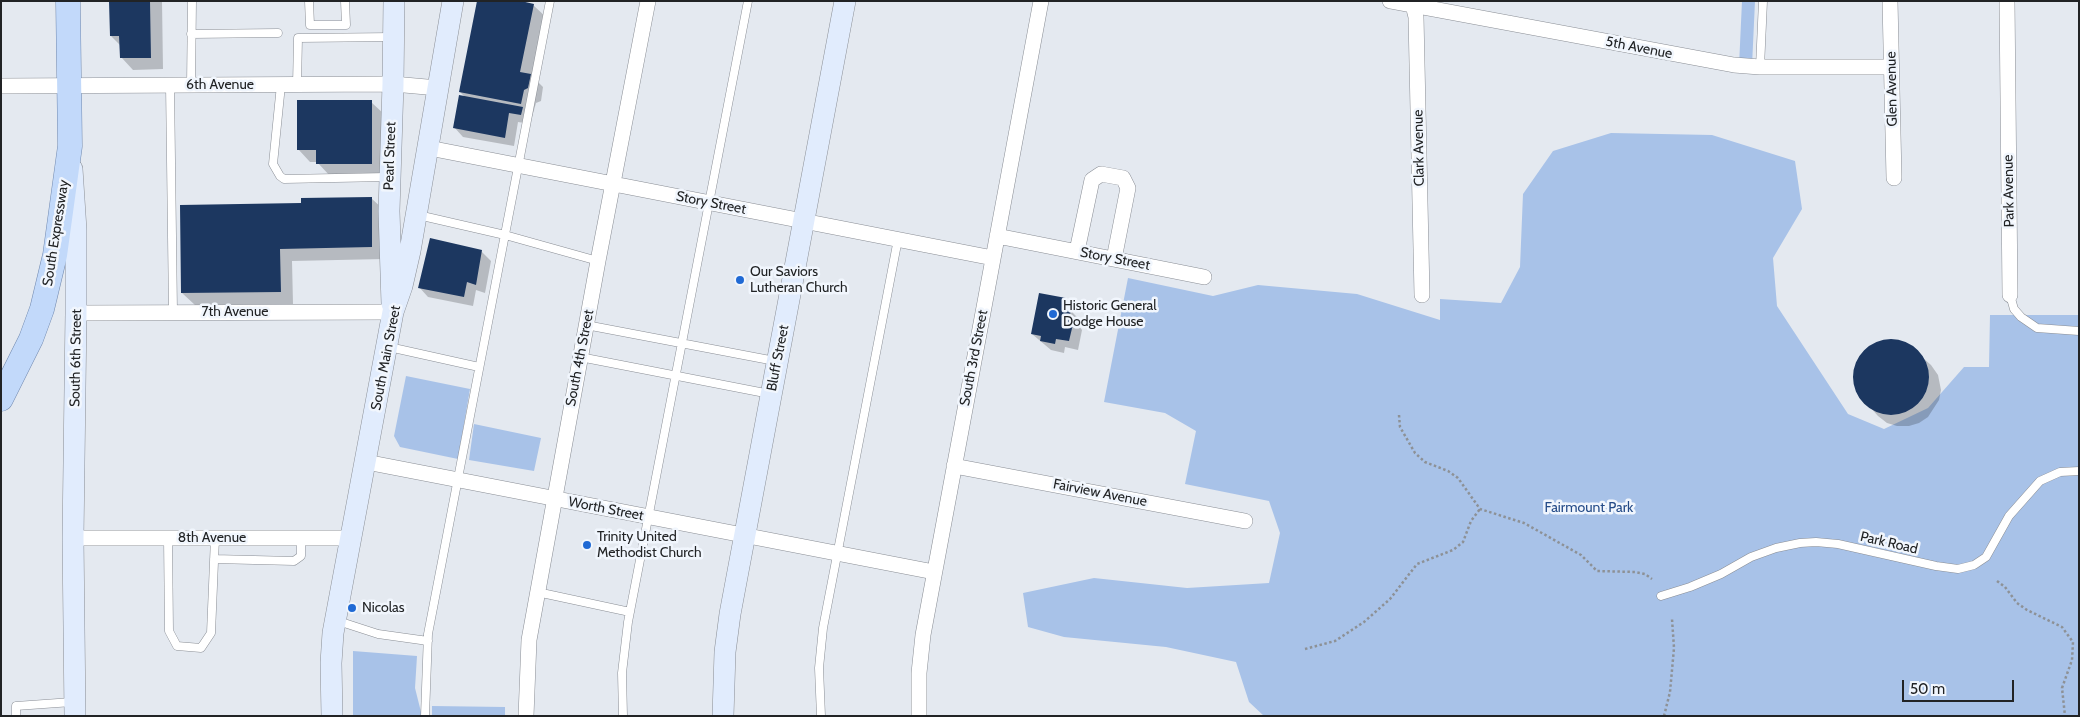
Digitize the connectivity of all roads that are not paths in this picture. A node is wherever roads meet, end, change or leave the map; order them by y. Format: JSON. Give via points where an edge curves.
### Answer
{"nodes":[{"id":1,"x":68,"y":1,"type":"edge"},
{"id":2,"x":192,"y":1,"type":"edge"},
{"id":3,"x":308,"y":1,"type":"edge"},
{"id":4,"x":345,"y":1,"type":"edge"},
{"id":5,"x":394,"y":1,"type":"edge"},
{"id":6,"x":453,"y":1,"type":"edge"},
{"id":7,"x":550,"y":1,"type":"edge"},
{"id":8,"x":648,"y":1,"type":"edge"},
{"id":9,"x":748,"y":1,"type":"edge"},
{"id":10,"x":845,"y":1,"type":"edge"},
{"id":11,"x":1041,"y":1,"type":"edge"},
{"id":12,"x":1390,"y":1,"type":"edge"},
{"id":13,"x":1763,"y":1,"type":"edge"},
{"id":14,"x":1890,"y":1,"type":"edge"},
{"id":15,"x":2007,"y":1,"type":"edge"},
{"id":16,"x":1412,"y":3,"type":"edge"},
{"id":17,"x":278,"y":33,"type":"dead end"},
{"id":18,"x":191,"y":34,"type":"junction"},
{"id":19,"x":393,"y":37,"type":"junction"},
{"id":20,"x":1891,"y":66,"type":"junction"},
{"id":21,"x":1760,"y":67,"type":"junction"},
{"id":22,"x":393,"y":84,"type":"junction"},
{"id":23,"x":170,"y":85,"type":"junction"},
{"id":24,"x":191,"y":85,"type":"junction"},
{"id":25,"x":280,"y":85,"type":"junction"},
{"id":26,"x":297,"y":85,"type":"junction"},
{"id":27,"x":1,"y":86,"type":"edge"},
{"id":28,"x":69,"y":86,"type":"junction"},
{"id":29,"x":438,"y":88,"type":"junction"},
{"id":30,"x":70,"y":146,"type":"junction"},
{"id":31,"x":429,"y":148,"type":"junction"},
{"id":32,"x":518,"y":166,"type":"junction"},
{"id":33,"x":389,"y":177,"type":"junction"},
{"id":34,"x":1894,"y":178,"type":"dead end"},
{"id":35,"x":612,"y":183,"type":"junction"},
{"id":36,"x":709,"y":203,"type":"junction"},
{"id":37,"x":417,"y":214,"type":"junction"},
{"id":38,"x":804,"y":221,"type":"junction"},
{"id":39,"x":505,"y":235,"type":"junction"},
{"id":40,"x":997,"y":236,"type":"junction"},
{"id":41,"x":898,"y":240,"type":"junction"},
{"id":42,"x":1077,"y":251,"type":"junction"},
{"id":43,"x":993,"y":258,"type":"junction"},
{"id":44,"x":1114,"y":259,"type":"junction"},
{"id":45,"x":598,"y":261,"type":"junction"},
{"id":46,"x":1204,"y":276,"type":"dead end"},
{"id":47,"x":1422,"y":295,"type":"dead end"},
{"id":48,"x":2010,"y":295,"type":"joint"},
{"id":49,"x":173,"y":312,"type":"junction"},
{"id":50,"x":393,"y":312,"type":"junction"},
{"id":51,"x":76,"y":313,"type":"junction"},
{"id":52,"x":586,"y":325,"type":"junction"},
{"id":53,"x":2079,"y":331,"type":"edge"},
{"id":54,"x":682,"y":343,"type":"junction"},
{"id":55,"x":387,"y":346,"type":"junction"},
{"id":56,"x":580,"y":357,"type":"junction"},
{"id":57,"x":777,"y":361,"type":"junction"},
{"id":58,"x":479,"y":368,"type":"junction"},
{"id":59,"x":675,"y":376,"type":"junction"},
{"id":60,"x":771,"y":394,"type":"junction"},
{"id":61,"x":1,"y":399,"type":"edge"},
{"id":62,"x":366,"y":462,"type":"junction"},
{"id":63,"x":954,"y":466,"type":"junction"},
{"id":64,"x":2079,"y":471,"type":"edge"},
{"id":65,"x":458,"y":480,"type":"junction"},
{"id":66,"x":554,"y":499,"type":"junction"},
{"id":67,"x":648,"y":517,"type":"junction"},
{"id":68,"x":1245,"y":521,"type":"dead end"},
{"id":69,"x":744,"y":536,"type":"junction"},
{"id":70,"x":73,"y":538,"type":"junction"},
{"id":71,"x":168,"y":538,"type":"junction"},
{"id":72,"x":215,"y":538,"type":"junction"},
{"id":73,"x":302,"y":538,"type":"junction"},
{"id":74,"x":352,"y":538,"type":"junction"},
{"id":75,"x":838,"y":554,"type":"junction"},
{"id":76,"x":214,"y":559,"type":"junction"},
{"id":77,"x":934,"y":572,"type":"junction"},
{"id":78,"x":537,"y":592,"type":"junction"},
{"id":79,"x":1661,"y":596,"type":"dead end"},
{"id":80,"x":630,"y":612,"type":"junction"},
{"id":81,"x":336,"y":620,"type":"junction"},
{"id":82,"x":428,"y":641,"type":"junction"},
{"id":83,"x":74,"y":709,"type":"edge"},
{"id":84,"x":16,"y":716,"type":"edge"},
{"id":85,"x":332,"y":716,"type":"edge"},
{"id":86,"x":425,"y":716,"type":"edge"},
{"id":87,"x":526,"y":716,"type":"edge"},
{"id":88,"x":623,"y":716,"type":"edge"},
{"id":89,"x":723,"y":716,"type":"edge"},
{"id":90,"x":821,"y":716,"type":"edge"},
{"id":91,"x":919,"y":716,"type":"edge"}],
"edges":[{"from":1,"to":28,"type":"main road","name":"South 6th Street"},
{"from":2,"to":18,"type":"lane"},
{"from":3,"to":4,"type":"lane","via":[[310,24],[346,25]]},
{"from":5,"to":19,"type":"main road","name":"Pearl Street"},
{"from":6,"to":29,"type":"main road","name":"South Main Street"},
{"from":7,"to":32,"type":"lane"},
{"from":8,"to":35,"type":"street","name":"South 4th Street"},
{"from":9,"to":36,"type":"lane"},
{"from":10,"to":38,"type":"main road","name":"Bluff Street"},
{"from":11,"to":40,"type":"street","name":"South 3rd Street"},
{"from":12,"to":16,"type":"street","name":"5th Avenue"},
{"from":13,"to":21,"type":"lane"},
{"from":14,"to":20,"type":"street","name":"Glen Avenue"},
{"from":15,"to":48,"type":"street","name":"Park Avenue"},
{"from":16,"to":21,"type":"street","name":"5th Avenue","via":[[1695,58]]},
{"from":16,"to":47,"type":"street","name":"Clark Avenue","via":[[1416,17]]},
{"from":17,"to":18,"type":"lane"},
{"from":18,"to":24,"type":"lane"},
{"from":19,"to":22,"type":"main road","name":"Pearl Street"},
{"from":19,"to":26,"type":"lane","via":[[298,38]]},
{"from":20,"to":21,"type":"street","name":"5th Avenue"},
{"from":20,"to":34,"type":"street","name":"Glen Avenue"},
{"from":22,"to":26,"type":"street","name":"6th Avenue"},
{"from":22,"to":29,"type":"street","name":"6th Avenue"},
{"from":22,"to":33,"type":"main road","name":"Pearl Street"},
{"from":23,"to":24,"type":"street","name":"6th Avenue"},
{"from":23,"to":28,"type":"street","name":"6th Avenue"},
{"from":23,"to":49,"type":"lane"},
{"from":24,"to":25,"type":"street","name":"6th Avenue"},
{"from":25,"to":26,"type":"street","name":"6th Avenue"},
{"from":25,"to":33,"type":"lane","via":[[274,164],[280,176],[284,179]]},
{"from":27,"to":28,"type":"street","name":"6th Avenue"},
{"from":28,"to":30,"type":"main road","name":"South 6th Street"},
{"from":29,"to":31,"type":"main road","name":"South Main Street"},
{"from":30,"to":51,"type":"main road","name":"South 6th Street","via":[[75,207]]},
{"from":30,"to":61,"type":"main road","name":"South Expressway","via":[[50,279],[31,339]]},
{"from":31,"to":32,"type":"street","name":"Story Street"},
{"from":31,"to":37,"type":"main road","name":"South Main Street"},
{"from":32,"to":35,"type":"street","name":"Story Street"},
{"from":32,"to":39,"type":"lane"},
{"from":33,"to":50,"type":"main road","name":"Pearl Street"},
{"from":35,"to":36,"type":"street","name":"Story Street"},
{"from":35,"to":45,"type":"street","name":"South 4th Street"},
{"from":36,"to":38,"type":"street","name":"Story Street"},
{"from":36,"to":54,"type":"lane"},
{"from":37,"to":39,"type":"lane"},
{"from":37,"to":50,"type":"main road","name":"South Main Street","via":[[402,286]]},
{"from":38,"to":41,"type":"street","name":"Story Street"},
{"from":38,"to":57,"type":"main road","name":"Bluff Street"},
{"from":39,"to":45,"type":"lane"},
{"from":39,"to":58,"type":"lane"},
{"from":40,"to":42,"type":"street","name":"Story Street"},
{"from":40,"to":43,"type":"street","name":"South 3rd Street"},
{"from":41,"to":43,"type":"street","name":"Story Street"},
{"from":41,"to":75,"type":"lane"},
{"from":42,"to":44,"type":"street","name":"Story Street"},
{"from":42,"to":44,"type":"street","via":[[1092,180],[1100,174],[1123,178],[1128,188]]},
{"from":43,"to":63,"type":"street","name":"South 3rd Street"},
{"from":44,"to":46,"type":"street","name":"Story Street"},
{"from":45,"to":52,"type":"street","name":"South 4th Street"},
{"from":48,"to":53,"type":"lane","name":"Park Avenue","via":[[2017,313],[2037,328]]},
{"from":49,"to":50,"type":"street","name":"7th Avenue"},
{"from":49,"to":51,"type":"street","name":"7th Avenue"},
{"from":50,"to":55,"type":"main road","name":"South Main Street"},
{"from":51,"to":70,"type":"main road","name":"South 6th Street"},
{"from":52,"to":54,"type":"lane"},
{"from":52,"to":56,"type":"street","name":"South 4th Street"},
{"from":54,"to":57,"type":"lane"},
{"from":54,"to":59,"type":"lane"},
{"from":55,"to":58,"type":"lane"},
{"from":55,"to":62,"type":"main road","name":"South Main Street"},
{"from":56,"to":59,"type":"lane"},
{"from":56,"to":66,"type":"street","name":"South 4th Street"},
{"from":57,"to":60,"type":"main road","name":"Bluff Street"},
{"from":58,"to":65,"type":"lane"},
{"from":59,"to":60,"type":"lane"},
{"from":59,"to":67,"type":"lane"},
{"from":60,"to":69,"type":"main road","name":"Bluff Street"},
{"from":62,"to":65,"type":"street","name":"Worth Street"},
{"from":62,"to":74,"type":"main road","name":"South Main Street"},
{"from":63,"to":68,"type":"street","name":"Fairview Avenue"},
{"from":63,"to":77,"type":"street","name":"South 3rd Street"},
{"from":64,"to":79,"type":"lane","name":"Park Road","via":[[2060,472],[2040,481],[2009,516],[1986,557],[1974,565],[1958,569],[1838,544],[1800,543],[1751,557],[1721,574]]},
{"from":65,"to":66,"type":"street","name":"Worth Street"},
{"from":65,"to":82,"type":"lane"},
{"from":66,"to":67,"type":"street","name":"Worth Street"},
{"from":66,"to":78,"type":"street","name":"South 4th Street"},
{"from":67,"to":69,"type":"street","name":"Worth Street"},
{"from":67,"to":80,"type":"lane"},
{"from":69,"to":75,"type":"street","name":"Worth Street"},
{"from":69,"to":89,"type":"main road","name":"Bluff Street","via":[[726,638]]},
{"from":70,"to":71,"type":"street","name":"8th Avenue"},
{"from":70,"to":83,"type":"main road","name":"South 6th Street"},
{"from":71,"to":72,"type":"street","name":"8th Avenue"},
{"from":71,"to":76,"type":"lane","via":[[168,631],[177,646],[201,648],[210,633]]},
{"from":72,"to":73,"type":"street","name":"8th Avenue"},
{"from":72,"to":76,"type":"lane"},
{"from":73,"to":74,"type":"street","name":"8th Avenue"},
{"from":73,"to":76,"type":"lane","via":[[301,556],[294,562]]},
{"from":74,"to":81,"type":"main road","name":"South Main Street"},
{"from":75,"to":77,"type":"street","name":"Worth Street"},
{"from":75,"to":90,"type":"lane","via":[[820,646]]},
{"from":77,"to":91,"type":"street","name":"South 3rd Street","via":[[923,634]]},
{"from":78,"to":80,"type":"lane"},
{"from":78,"to":87,"type":"street","name":"South 4th Street","via":[[529,640]]},
{"from":80,"to":88,"type":"lane","via":[[622,673]]},
{"from":81,"to":82,"type":"lane","via":[[378,634]]},
{"from":81,"to":85,"type":"main road","name":"South Main Street","via":[[331,663]]},
{"from":82,"to":86,"type":"lane"},
{"from":83,"to":84,"type":"lane","via":[[16,706]]}]}
